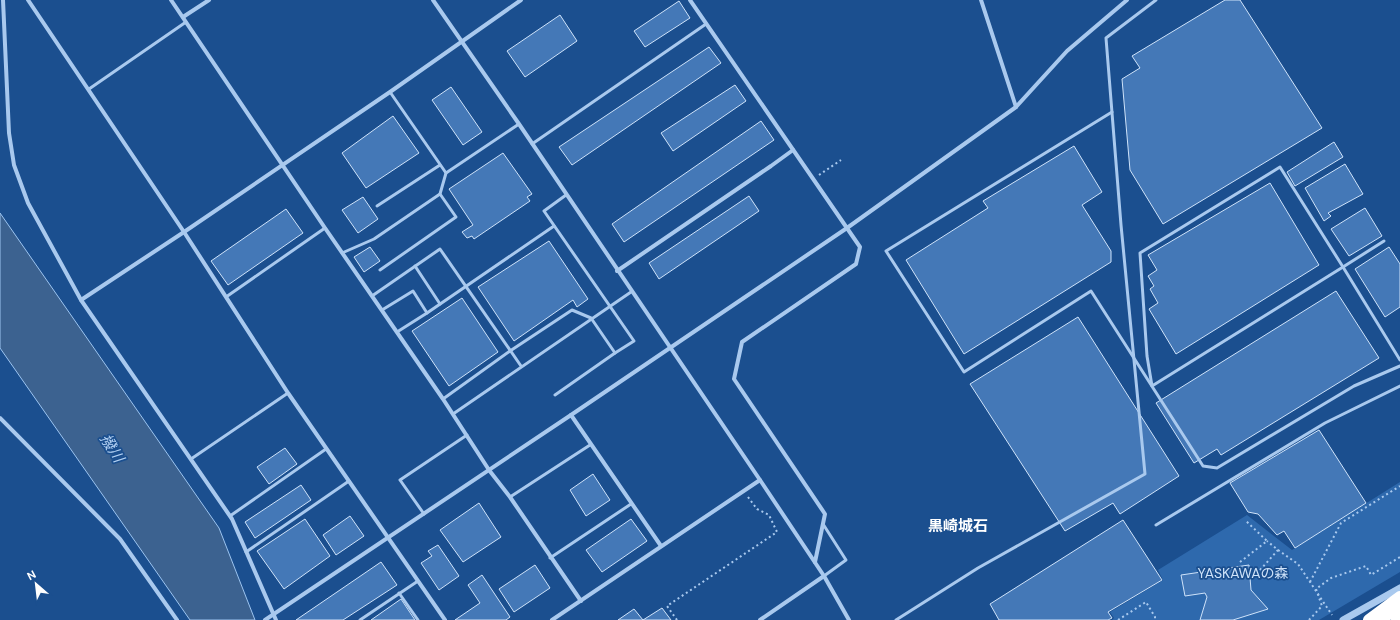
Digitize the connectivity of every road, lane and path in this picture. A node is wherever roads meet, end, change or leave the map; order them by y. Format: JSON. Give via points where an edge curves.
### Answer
{"nodes":[{"id":1,"x":3,"y":0,"type":"edge"},
{"id":2,"x":28,"y":0,"type":"edge"},
{"id":3,"x":171,"y":0,"type":"edge"},
{"id":4,"x":209,"y":0,"type":"edge"},
{"id":5,"x":433,"y":0,"type":"edge"},
{"id":6,"x":521,"y":0,"type":"edge"},
{"id":7,"x":690,"y":0,"type":"edge"},
{"id":8,"x":981,"y":0,"type":"edge"},
{"id":9,"x":1127,"y":0,"type":"edge"},
{"id":10,"x":1156,"y":0,"type":"edge"},
{"id":11,"x":183,"y":17,"type":"junction"},
{"id":12,"x":186,"y":22,"type":"junction"},
{"id":13,"x":706,"y":24,"type":"junction"},
{"id":14,"x":460,"y":41,"type":"junction"},
{"id":15,"x":89,"y":89,"type":"junction"},
{"id":16,"x":390,"y":92,"type":"junction"},
{"id":17,"x":1016,"y":107,"type":"junction"},
{"id":18,"x":1112,"y":112,"type":"junction"},
{"id":19,"x":519,"y":124,"type":"junction"},
{"id":20,"x":532,"y":144,"type":"junction"},
{"id":21,"x":793,"y":150,"type":"junction"},
{"id":22,"x":841,"y":160,"type":"dead end"},
{"id":23,"x":282,"y":165,"type":"junction"},
{"id":24,"x":440,"y":165,"type":"junction"},
{"id":25,"x":446,"y":173,"type":"junction"},
{"id":26,"x":814,"y":179,"type":"junction"},
{"id":27,"x":440,"y":194,"type":"junction"},
{"id":28,"x":566,"y":195,"type":"junction"},
{"id":29,"x":377,"y":206,"type":"dead end"},
{"id":30,"x":554,"y":226,"type":"junction"},
{"id":31,"x":325,"y":228,"type":"junction"},
{"id":32,"x":847,"y":228,"type":"junction"},
{"id":33,"x":184,"y":232,"type":"junction"},
{"id":34,"x":1384,"y":241,"type":"dead end"},
{"id":35,"x":342,"y":253,"type":"junction"},
{"id":36,"x":415,"y":266,"type":"junction"},
{"id":37,"x":1343,"y":266,"type":"junction"},
{"id":38,"x":380,"y":270,"type":"dead end"},
{"id":39,"x":617,"y":270,"type":"junction"},
{"id":40,"x":466,"y":287,"type":"junction"},
{"id":41,"x":632,"y":292,"type":"junction"},
{"id":42,"x":372,"y":296,"type":"junction"},
{"id":43,"x":226,"y":297,"type":"junction"},
{"id":44,"x":81,"y":300,"type":"junction"},
{"id":45,"x":440,"y":304,"type":"junction"},
{"id":46,"x":610,"y":306,"type":"junction"},
{"id":47,"x":382,"y":310,"type":"junction"},
{"id":48,"x":427,"y":312,"type":"junction"},
{"id":49,"x":591,"y":318,"type":"junction"},
{"id":50,"x":397,"y":332,"type":"junction"},
{"id":51,"x":669,"y":347,"type":"junction"},
{"id":52,"x":510,"y":351,"type":"junction"},
{"id":53,"x":614,"y":353,"type":"junction"},
{"id":54,"x":1134,"y":357,"type":"junction"},
{"id":55,"x":1400,"y":360,"type":"edge"},
{"id":56,"x":521,"y":366,"type":"junction"},
{"id":57,"x":1400,"y":366,"type":"edge"},
{"id":58,"x":1152,"y":386,"type":"junction"},
{"id":59,"x":1400,"y":386,"type":"edge"},
{"id":60,"x":288,"y":393,"type":"junction"},
{"id":61,"x":555,"y":395,"type":"dead end"},
{"id":62,"x":443,"y":399,"type":"junction"},
{"id":63,"x":453,"y":414,"type":"junction"},
{"id":64,"x":571,"y":415,"type":"junction"},
{"id":65,"x":0,"y":418,"type":"edge"},
{"id":66,"x":467,"y":435,"type":"junction"},
{"id":67,"x":590,"y":445,"type":"junction"},
{"id":68,"x":326,"y":448,"type":"junction"},
{"id":69,"x":191,"y":459,"type":"junction"},
{"id":70,"x":489,"y":470,"type":"junction"},
{"id":71,"x":760,"y":480,"type":"junction"},
{"id":72,"x":349,"y":481,"type":"junction"},
{"id":73,"x":1400,"y":486,"type":"edge"},
{"id":74,"x":744,"y":491,"type":"junction"},
{"id":75,"x":510,"y":497,"type":"junction"},
{"id":76,"x":631,"y":504,"type":"junction"},
{"id":77,"x":424,"y":514,"type":"junction"},
{"id":78,"x":230,"y":516,"type":"junction"},
{"id":79,"x":1245,"y":520,"type":"dead end"},
{"id":80,"x":822,"y":524,"type":"junction"},
{"id":81,"x":1156,"y":525,"type":"dead end"},
{"id":82,"x":388,"y":538,"type":"junction"},
{"id":83,"x":1267,"y":541,"type":"junction"},
{"id":84,"x":661,"y":546,"type":"junction"},
{"id":85,"x":1278,"y":550,"type":"junction"},
{"id":86,"x":246,"y":552,"type":"junction"},
{"id":87,"x":550,"y":558,"type":"junction"},
{"id":88,"x":1400,"y":558,"type":"edge"},
{"id":89,"x":815,"y":562,"type":"junction"},
{"id":90,"x":1240,"y":562,"type":"dead end"},
{"id":91,"x":1260,"y":570,"type":"dead end"},
{"id":92,"x":824,"y":576,"type":"junction"},
{"id":93,"x":418,"y":581,"type":"junction"},
{"id":94,"x":1310,"y":582,"type":"junction"},
{"id":95,"x":1400,"y":588,"type":"edge"},
{"id":96,"x":1316,"y":589,"type":"junction"},
{"id":97,"x":399,"y":593,"type":"junction"},
{"id":98,"x":1400,"y":596,"type":"edge"},
{"id":99,"x":581,"y":601,"type":"junction"},
{"id":100,"x":1400,"y":608,"type":"edge"},
{"id":101,"x":274,"y":614,"type":"junction"},
{"id":102,"x":1332,"y":615,"type":"dead end"},
{"id":103,"x":444,"y":618,"type":"edge"},
{"id":104,"x":177,"y":620,"type":"edge"},
{"id":105,"x":265,"y":620,"type":"edge"},
{"id":106,"x":276,"y":620,"type":"edge"},
{"id":107,"x":360,"y":620,"type":"edge"},
{"id":108,"x":418,"y":620,"type":"edge"},
{"id":109,"x":438,"y":620,"type":"edge"},
{"id":110,"x":552,"y":620,"type":"edge"},
{"id":111,"x":677,"y":620,"type":"edge"},
{"id":112,"x":760,"y":620,"type":"edge"},
{"id":113,"x":849,"y":620,"type":"edge"},
{"id":114,"x":896,"y":620,"type":"edge"},
{"id":115,"x":1118,"y":620,"type":"edge"},
{"id":116,"x":1155,"y":620,"type":"edge"},
{"id":117,"x":1309,"y":620,"type":"edge"},
{"id":118,"x":1343,"y":620,"type":"edge"},
{"id":119,"x":1369,"y":620,"type":"edge"},
{"id":120,"x":1379,"y":620,"type":"edge"}],
"edges":[{"from":1,"to":44,"type":"street","via":[[8,132],[14,165],[28,203]]},
{"from":2,"to":15,"type":"street"},
{"from":3,"to":11,"type":"street"},
{"from":4,"to":11,"type":"street"},
{"from":5,"to":14,"type":"street"},
{"from":6,"to":14,"type":"street"},
{"from":7,"to":13,"type":"street"},
{"from":8,"to":17,"type":"street"},
{"from":9,"to":17,"type":"street","via":[[1067,50]]},
{"from":10,"to":18,"type":"lane","via":[[1106,38]]},
{"from":11,"to":12,"type":"street"},
{"from":12,"to":15,"type":"lane"},
{"from":12,"to":23,"type":"street"},
{"from":13,"to":20,"type":"lane"},
{"from":13,"to":21,"type":"street"},
{"from":14,"to":16,"type":"street"},
{"from":14,"to":19,"type":"street"},
{"from":15,"to":33,"type":"street"},
{"from":16,"to":23,"type":"street"},
{"from":16,"to":24,"type":"lane"},
{"from":17,"to":32,"type":"street"},
{"from":18,"to":54,"type":"lane"},
{"from":18,"to":54,"type":"lane","via":[[886,251],[964,372],[1091,291]]},
{"from":19,"to":20,"type":"street"},
{"from":19,"to":25,"type":"lane"},
{"from":20,"to":28,"type":"street"},
{"from":21,"to":26,"type":"street"},
{"from":21,"to":39,"type":"street"},
{"from":22,"to":26,"type":"path"},
{"from":23,"to":31,"type":"street"},
{"from":23,"to":33,"type":"street"},
{"from":24,"to":25,"type":"lane"},
{"from":24,"to":29,"type":"lane"},
{"from":25,"to":27,"type":"lane"},
{"from":26,"to":32,"type":"street"},
{"from":27,"to":35,"type":"lane","via":[[374,238]]},
{"from":27,"to":38,"type":"lane","via":[[456,217]]},
{"from":28,"to":30,"type":"lane","via":[[544,211]]},
{"from":28,"to":39,"type":"street"},
{"from":30,"to":40,"type":"lane"},
{"from":30,"to":46,"type":"lane"},
{"from":31,"to":35,"type":"street"},
{"from":31,"to":43,"type":"lane"},
{"from":32,"to":51,"type":"street"},
{"from":32,"to":80,"type":"street","via":[[860,247],[856,264],[742,342],[734,379],[825,514]]},
{"from":33,"to":43,"type":"street"},
{"from":33,"to":44,"type":"street"},
{"from":34,"to":37,"type":"lane"},
{"from":35,"to":42,"type":"street"},
{"from":36,"to":40,"type":"lane","via":[[440,249]]},
{"from":36,"to":42,"type":"lane"},
{"from":36,"to":45,"type":"lane"},
{"from":37,"to":55,"type":"lane"},
{"from":37,"to":58,"type":"lane"},
{"from":37,"to":58,"type":"lane","via":[[1280,167],[1140,252],[1147,356]]},
{"from":39,"to":41,"type":"street"},
{"from":40,"to":45,"type":"lane"},
{"from":40,"to":52,"type":"lane"},
{"from":41,"to":46,"type":"lane"},
{"from":41,"to":51,"type":"street"},
{"from":42,"to":47,"type":"street"},
{"from":43,"to":60,"type":"street"},
{"from":44,"to":69,"type":"street"},
{"from":45,"to":48,"type":"lane"},
{"from":46,"to":49,"type":"lane"},
{"from":46,"to":53,"type":"lane","via":[[634,341]]},
{"from":47,"to":48,"type":"lane","via":[[413,291]]},
{"from":47,"to":50,"type":"street"},
{"from":48,"to":50,"type":"lane"},
{"from":49,"to":52,"type":"lane","via":[[572,310]]},
{"from":49,"to":53,"type":"lane"},
{"from":49,"to":56,"type":"lane"},
{"from":50,"to":62,"type":"street"},
{"from":51,"to":64,"type":"street"},
{"from":51,"to":71,"type":"street"},
{"from":52,"to":56,"type":"lane"},
{"from":52,"to":62,"type":"lane"},
{"from":53,"to":61,"type":"lane"},
{"from":54,"to":58,"type":"lane"},
{"from":54,"to":114,"type":"lane","via":[[1145,474],[978,568]]},
{"from":56,"to":63,"type":"lane"},
{"from":57,"to":58,"type":"lane","via":[[1354,386],[1217,468],[1203,466]]},
{"from":59,"to":81,"type":"lane","via":[[1325,423]]},
{"from":60,"to":68,"type":"street"},
{"from":60,"to":69,"type":"lane"},
{"from":62,"to":63,"type":"street"},
{"from":63,"to":66,"type":"street"},
{"from":64,"to":67,"type":"street"},
{"from":64,"to":70,"type":"street"},
{"from":65,"to":104,"type":"street","via":[[120,539]]},
{"from":66,"to":70,"type":"street"},
{"from":66,"to":77,"type":"lane","via":[[400,480]]},
{"from":67,"to":75,"type":"lane"},
{"from":67,"to":76,"type":"street"},
{"from":68,"to":72,"type":"street"},
{"from":68,"to":78,"type":"lane"},
{"from":69,"to":78,"type":"street"},
{"from":70,"to":75,"type":"street"},
{"from":70,"to":77,"type":"street"},
{"from":71,"to":74,"type":"street"},
{"from":71,"to":89,"type":"street"},
{"from":72,"to":82,"type":"street"},
{"from":72,"to":86,"type":"lane"},
{"from":73,"to":94,"type":"path","via":[[1341,523]]},
{"from":74,"to":84,"type":"street"},
{"from":74,"to":111,"type":"path","via":[[757,509],[769,515],[777,532],[667,606]]},
{"from":75,"to":87,"type":"street"},
{"from":76,"to":84,"type":"street"},
{"from":76,"to":87,"type":"lane"},
{"from":77,"to":82,"type":"street"},
{"from":78,"to":86,"type":"street"},
{"from":79,"to":83,"type":"path"},
{"from":80,"to":89,"type":"street"},
{"from":80,"to":92,"type":"lane","via":[[846,560]]},
{"from":82,"to":93,"type":"street"},
{"from":82,"to":101,"type":"street"},
{"from":83,"to":85,"type":"path"},
{"from":83,"to":90,"type":"path"},
{"from":84,"to":99,"type":"street"},
{"from":85,"to":91,"type":"path"},
{"from":85,"to":94,"type":"path","via":[[1298,564]]},
{"from":86,"to":101,"type":"street"},
{"from":87,"to":99,"type":"street"},
{"from":88,"to":96,"type":"path","via":[[1370,575],[1366,566],[1331,578]]},
{"from":89,"to":92,"type":"street"},
{"from":92,"to":112,"type":"street"},
{"from":92,"to":113,"type":"street"},
{"from":93,"to":97,"type":"lane"},
{"from":93,"to":103,"type":"street"},
{"from":94,"to":96,"type":"path"},
{"from":95,"to":118,"type":"street"},
{"from":96,"to":102,"type":"path"},
{"from":96,"to":117,"type":"path","via":[[1322,606]]},
{"from":97,"to":107,"type":"lane"},
{"from":97,"to":108,"type":"lane"},
{"from":98,"to":119,"type":"highway"},
{"from":99,"to":110,"type":"street"},
{"from":100,"to":120,"type":"highway"},
{"from":101,"to":105,"type":"street"},
{"from":101,"to":106,"type":"street"},
{"from":103,"to":109,"type":"lane"},
{"from":115,"to":116,"type":"path","via":[[1146,602]]}]}
